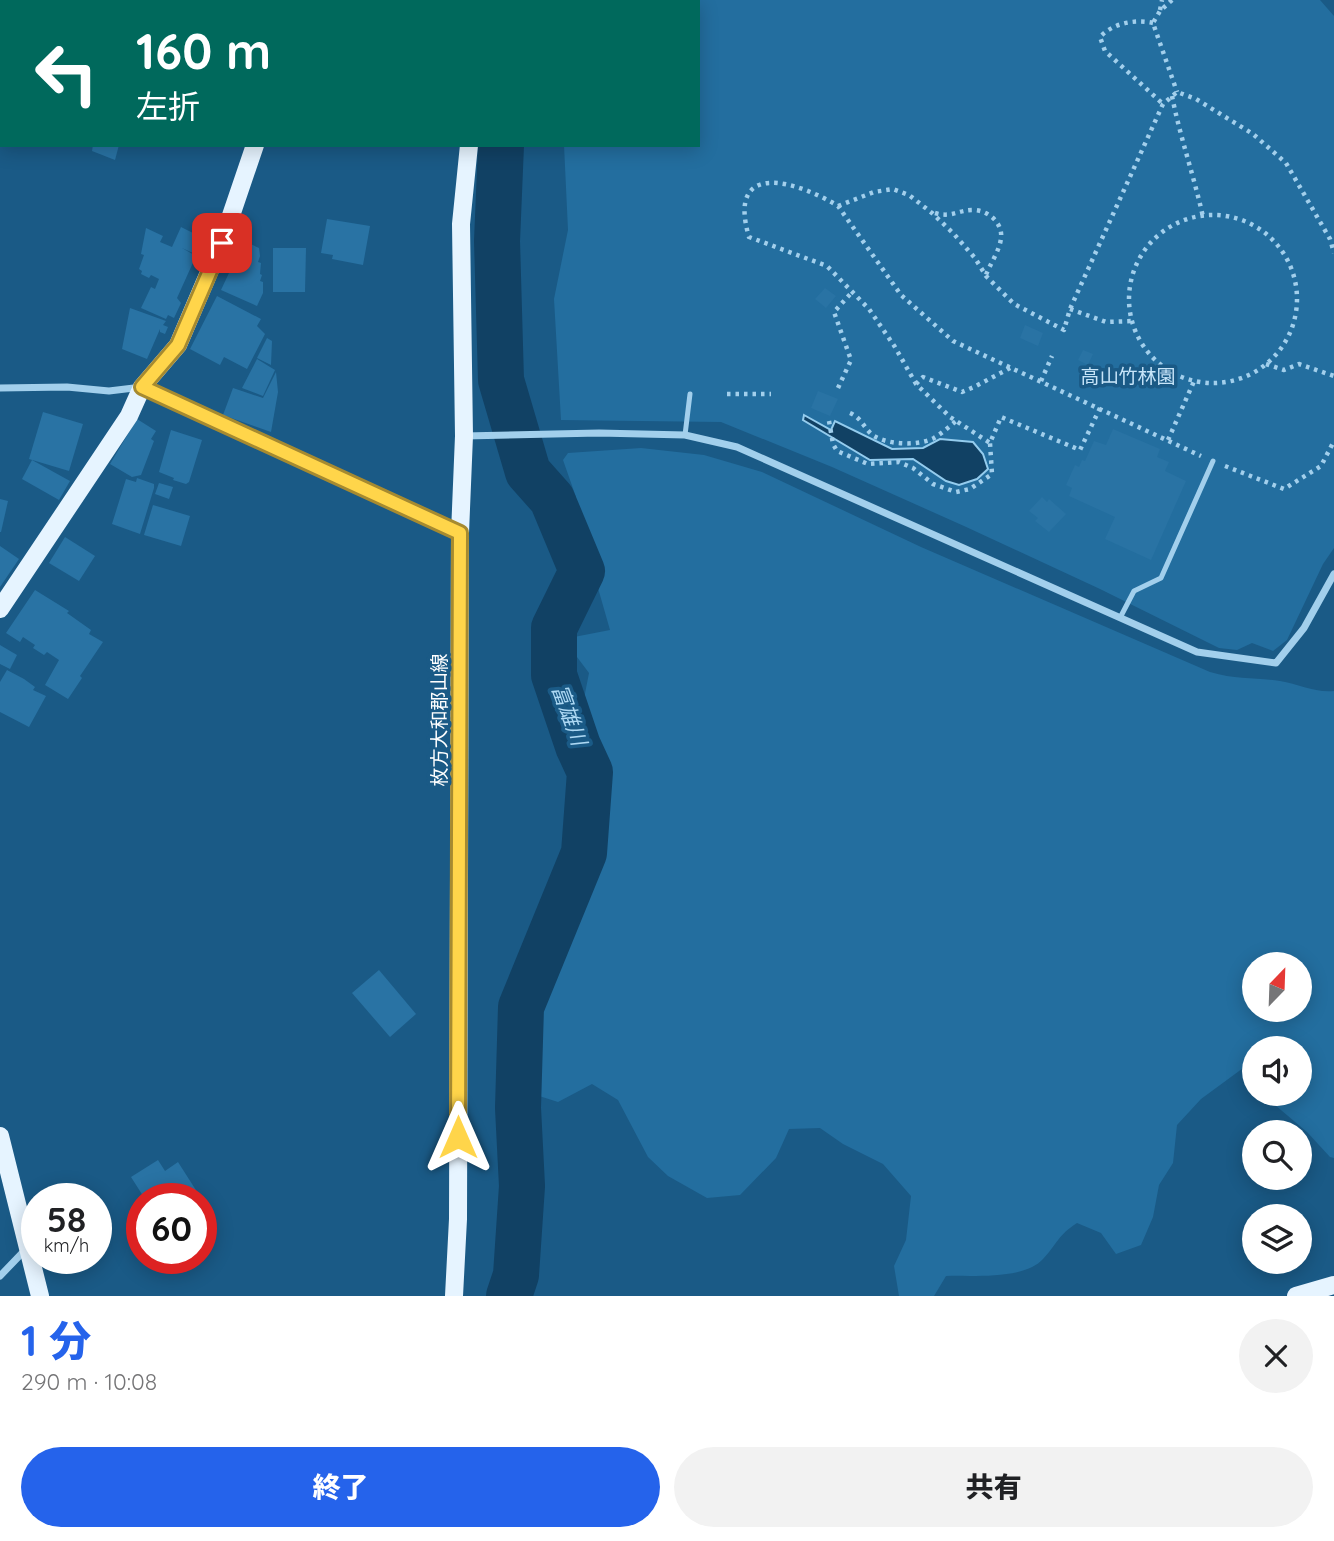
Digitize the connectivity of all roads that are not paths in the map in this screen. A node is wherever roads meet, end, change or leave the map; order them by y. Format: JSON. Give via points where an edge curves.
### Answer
{"nodes":[{"id":1,"x":255,"y":147,"type":"edge"},
{"id":2,"x":469,"y":147,"type":"edge"},
{"id":3,"x":142,"y":387,"type":"junction"},
{"id":4,"x":0,"y":388,"type":"edge"},
{"id":5,"x":690,"y":394,"type":"dead end"},
{"id":6,"x":685,"y":435,"type":"junction"},
{"id":7,"x":464,"y":436,"type":"junction"},
{"id":8,"x":1213,"y":461,"type":"road end"},
{"id":9,"x":460,"y":533,"type":"junction"},
{"id":10,"x":1334,"y":574,"type":"edge"},
{"id":11,"x":0,"y":609,"type":"edge"},
{"id":12,"x":1121,"y":616,"type":"junction"},
{"id":13,"x":0,"y":1136,"type":"edge"},
{"id":14,"x":21,"y":1223,"type":"edge"},
{"id":15,"x":21,"y":1254,"type":"edge"},
{"id":16,"x":34,"y":1274,"type":"edge"},
{"id":17,"x":0,"y":1276,"type":"edge"},
{"id":18,"x":1334,"y":1285,"type":"edge"},
{"id":19,"x":40,"y":1296,"type":"edge"},
{"id":20,"x":454,"y":1296,"type":"edge"},
{"id":21,"x":1296,"y":1296,"type":"edge"}],
"edges":[{"from":1,"to":3,"type":"main road","via":[[222,243],[178,345]]},
{"from":2,"to":7,"type":"main road","name":"枚方大和郡山線","via":[[461,224]]},
{"from":3,"to":4,"type":"street","via":[[109,391]]},
{"from":3,"to":9,"type":"street"},
{"from":3,"to":11,"type":"main road","via":[[129,416]]},
{"from":5,"to":6,"type":"lane"},
{"from":6,"to":7,"type":"street"},
{"from":6,"to":12,"type":"street","via":[[737,447]]},
{"from":7,"to":9,"type":"main road","name":"枚方大和郡山線"},
{"from":8,"to":12,"type":"lane","via":[[1161,578],[1134,591]]},
{"from":9,"to":20,"type":"main road","name":"枚方大和郡山線"},
{"from":10,"to":12,"type":"street","via":[[1304,628],[1276,663],[1196,652]]},
{"from":13,"to":14,"type":"main road"},
{"from":15,"to":17,"type":"street"},
{"from":16,"to":19,"type":"main road"},
{"from":18,"to":21,"type":"main road"}]}
